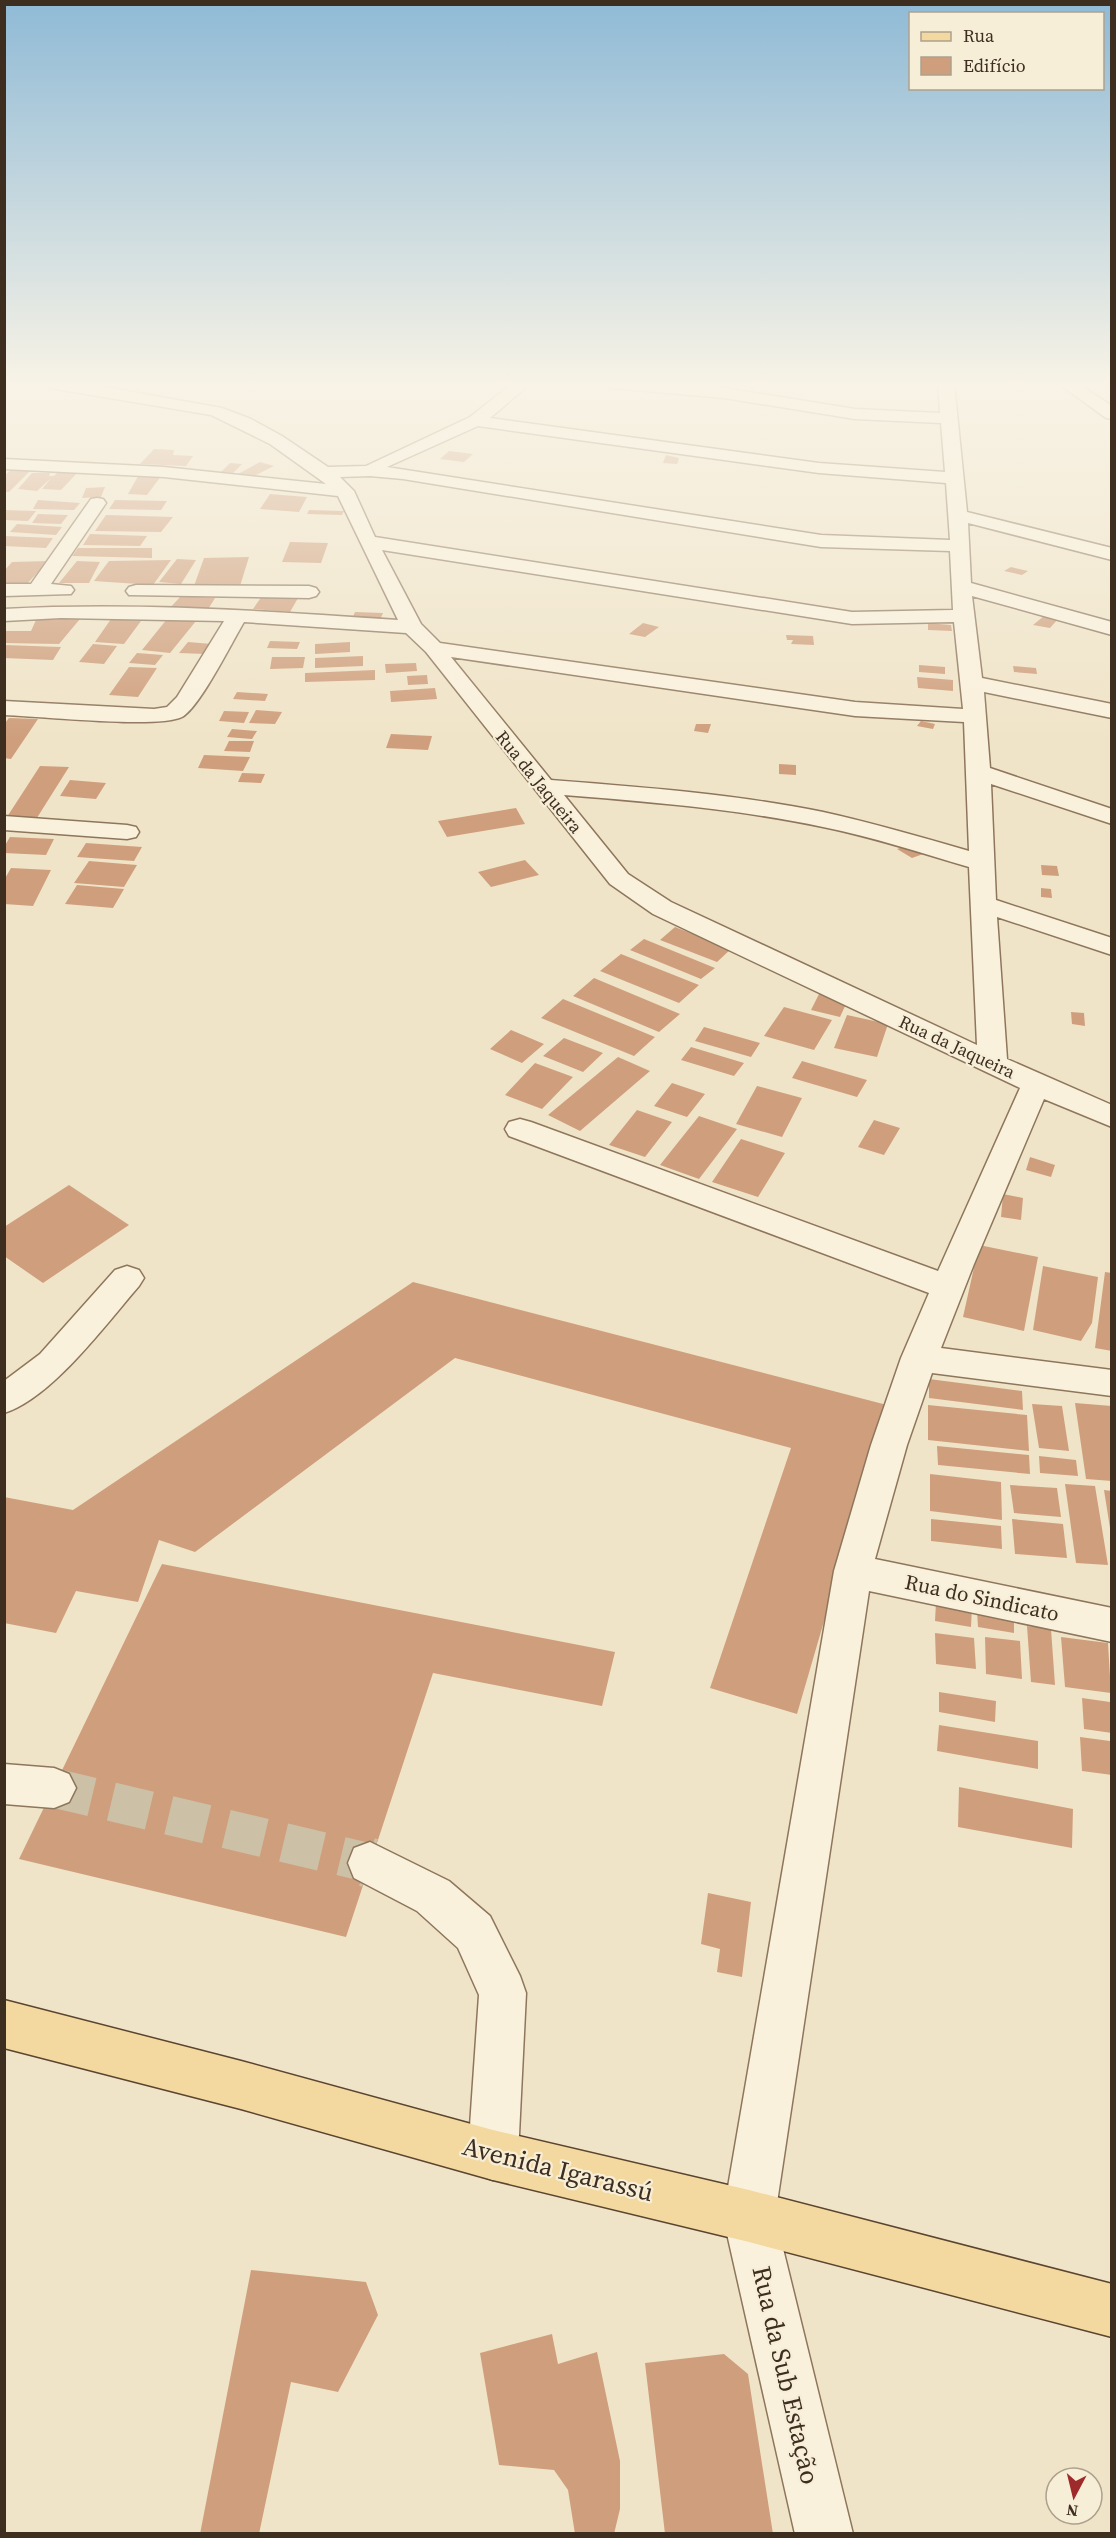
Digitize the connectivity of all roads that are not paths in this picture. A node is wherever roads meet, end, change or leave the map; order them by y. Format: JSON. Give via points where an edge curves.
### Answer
{"nodes":[{"id":1,"x":350,"y":501,"type":"edge"},
{"id":2,"x":574,"y":501,"type":"edge"},
{"id":3,"x":957,"y":501,"type":"edge"},
{"id":4,"x":97,"y":503,"type":"dead end"},
{"id":5,"x":958,"y":515,"type":"junction"},
{"id":6,"x":368,"y":542,"type":"junction"},
{"id":7,"x":958,"y":546,"type":"junction"},
{"id":8,"x":1112,"y":554,"type":"edge"},
{"id":9,"x":962,"y":587,"type":"junction"},
{"id":10,"x":4,"y":590,"type":"edge"},
{"id":11,"x":37,"y":590,"type":"junction"},
{"id":12,"x":84,"y":590,"type":"dead end"},
{"id":13,"x":119,"y":591,"type":"dead end"},
{"id":14,"x":309,"y":592,"type":"dead end"},
{"id":15,"x":4,"y":615,"type":"edge"},
{"id":16,"x":238,"y":615,"type":"junction"},
{"id":17,"x":963,"y":616,"type":"junction"},
{"id":18,"x":412,"y":627,"type":"junction"},
{"id":19,"x":1112,"y":629,"type":"edge"},
{"id":20,"x":433,"y":648,"type":"junction"},
{"id":21,"x":972,"y":683,"type":"junction"},
{"id":22,"x":4,"y":708,"type":"edge"},
{"id":23,"x":1112,"y":711,"type":"edge"},
{"id":24,"x":975,"y":716,"type":"junction"},
{"id":25,"x":979,"y":772,"type":"junction"},
{"id":26,"x":542,"y":786,"type":"junction"},
{"id":27,"x":1112,"y":817,"type":"edge"},
{"id":28,"x":4,"y":823,"type":"edge"},
{"id":29,"x":127,"y":832,"type":"dead end"},
{"id":30,"x":981,"y":863,"type":"junction"},
{"id":31,"x":983,"y":904,"type":"junction"},
{"id":32,"x":1112,"y":946,"type":"edge"},
{"id":33,"x":993,"y":1064,"type":"junction"},
{"id":34,"x":1036,"y":1084,"type":"junction"},
{"id":35,"x":1112,"y":1117,"type":"edge"},
{"id":36,"x":520,"y":1129,"type":"dead end"},
{"id":37,"x":127,"y":1278,"type":"dead end"},
{"id":38,"x":946,"y":1287,"type":"junction"},
{"id":39,"x":918,"y":1358,"type":"junction"},
{"id":40,"x":1112,"y":1383,"type":"edge"},
{"id":41,"x":4,"y":1400,"type":"edge"},
{"id":42,"x":853,"y":1571,"type":"junction"},
{"id":43,"x":1112,"y":1625,"type":"edge"},
{"id":44,"x":4,"y":1784,"type":"edge"},
{"id":45,"x":54,"y":1788,"type":"tunnel mouth"},
{"id":46,"x":370,"y":1863,"type":"tunnel mouth"},
{"id":47,"x":4,"y":2024,"type":"edge"},
{"id":48,"x":493,"y":2155,"type":"junction"},
{"id":49,"x":749,"y":2216,"type":"junction"},
{"id":50,"x":1112,"y":2311,"type":"edge"},
{"id":51,"x":824,"y":2534,"type":"edge"}],
"edges":[{"from":1,"to":6,"type":"street","name":"Rua da Jaqueira"},
{"from":2,"to":7,"type":"street","via":[[821,541]]},
{"from":3,"to":5,"type":"street"},
{"from":4,"to":11,"type":"street"},
{"from":5,"to":7,"type":"street"},
{"from":5,"to":8,"type":"street"},
{"from":6,"to":17,"type":"street","via":[[852,618]]},
{"from":6,"to":18,"type":"street","name":"Rua da Jaqueira"},
{"from":7,"to":9,"type":"street"},
{"from":9,"to":17,"type":"street"},
{"from":9,"to":19,"type":"street"},
{"from":10,"to":11,"type":"street"},
{"from":11,"to":12,"type":"street"},
{"from":13,"to":14,"type":"street"},
{"from":15,"to":16,"type":"street"},
{"from":16,"to":18,"type":"street"},
{"from":16,"to":22,"type":"street","via":[[186,701],[174,712],[154,716]]},
{"from":17,"to":21,"type":"street"},
{"from":18,"to":20,"type":"street","name":"Rua da Jaqueira"},
{"from":20,"to":24,"type":"street","via":[[855,709]]},
{"from":20,"to":26,"type":"street","name":"Rua da Jaqueira"},
{"from":21,"to":23,"type":"street"},
{"from":21,"to":24,"type":"street"},
{"from":24,"to":25,"type":"street"},
{"from":25,"to":27,"type":"street"},
{"from":25,"to":30,"type":"street"},
{"from":26,"to":30,"type":"street","via":[[684,798],[801,815],[870,830]]},
{"from":26,"to":33,"type":"street","name":"Rua da Jaqueira","via":[[619,879],[662,908]]},
{"from":28,"to":29,"type":"street"},
{"from":30,"to":31,"type":"street"},
{"from":31,"to":32,"type":"street"},
{"from":31,"to":33,"type":"street"},
{"from":33,"to":34,"type":"street","name":"Rua da Jaqueira"},
{"from":34,"to":35,"type":"street","name":"Rua da Jaqueira"},
{"from":34,"to":38,"type":"street"},
{"from":36,"to":38,"type":"street"},
{"from":37,"to":41,"type":"street","via":[[51,1363]]},
{"from":38,"to":39,"type":"street"},
{"from":39,"to":40,"type":"street"},
{"from":39,"to":42,"type":"street","via":[[870,1501]]},
{"from":42,"to":43,"type":"street","name":"Rua do Sindicato"},
{"from":42,"to":49,"type":"street"},
{"from":44,"to":45,"type":"street"},
{"from":46,"to":48,"type":"street","via":[[433,1896],[474,1932],[503,1993]]},
{"from":47,"to":48,"type":"main road","name":"Avenida Igarassú"},
{"from":48,"to":49,"type":"main road","name":"Avenida Igarassú"},
{"from":49,"to":50,"type":"main road","name":"Avenida Igarassú"},
{"from":49,"to":51,"type":"street","name":"Rua da Sub Estação"}]}
